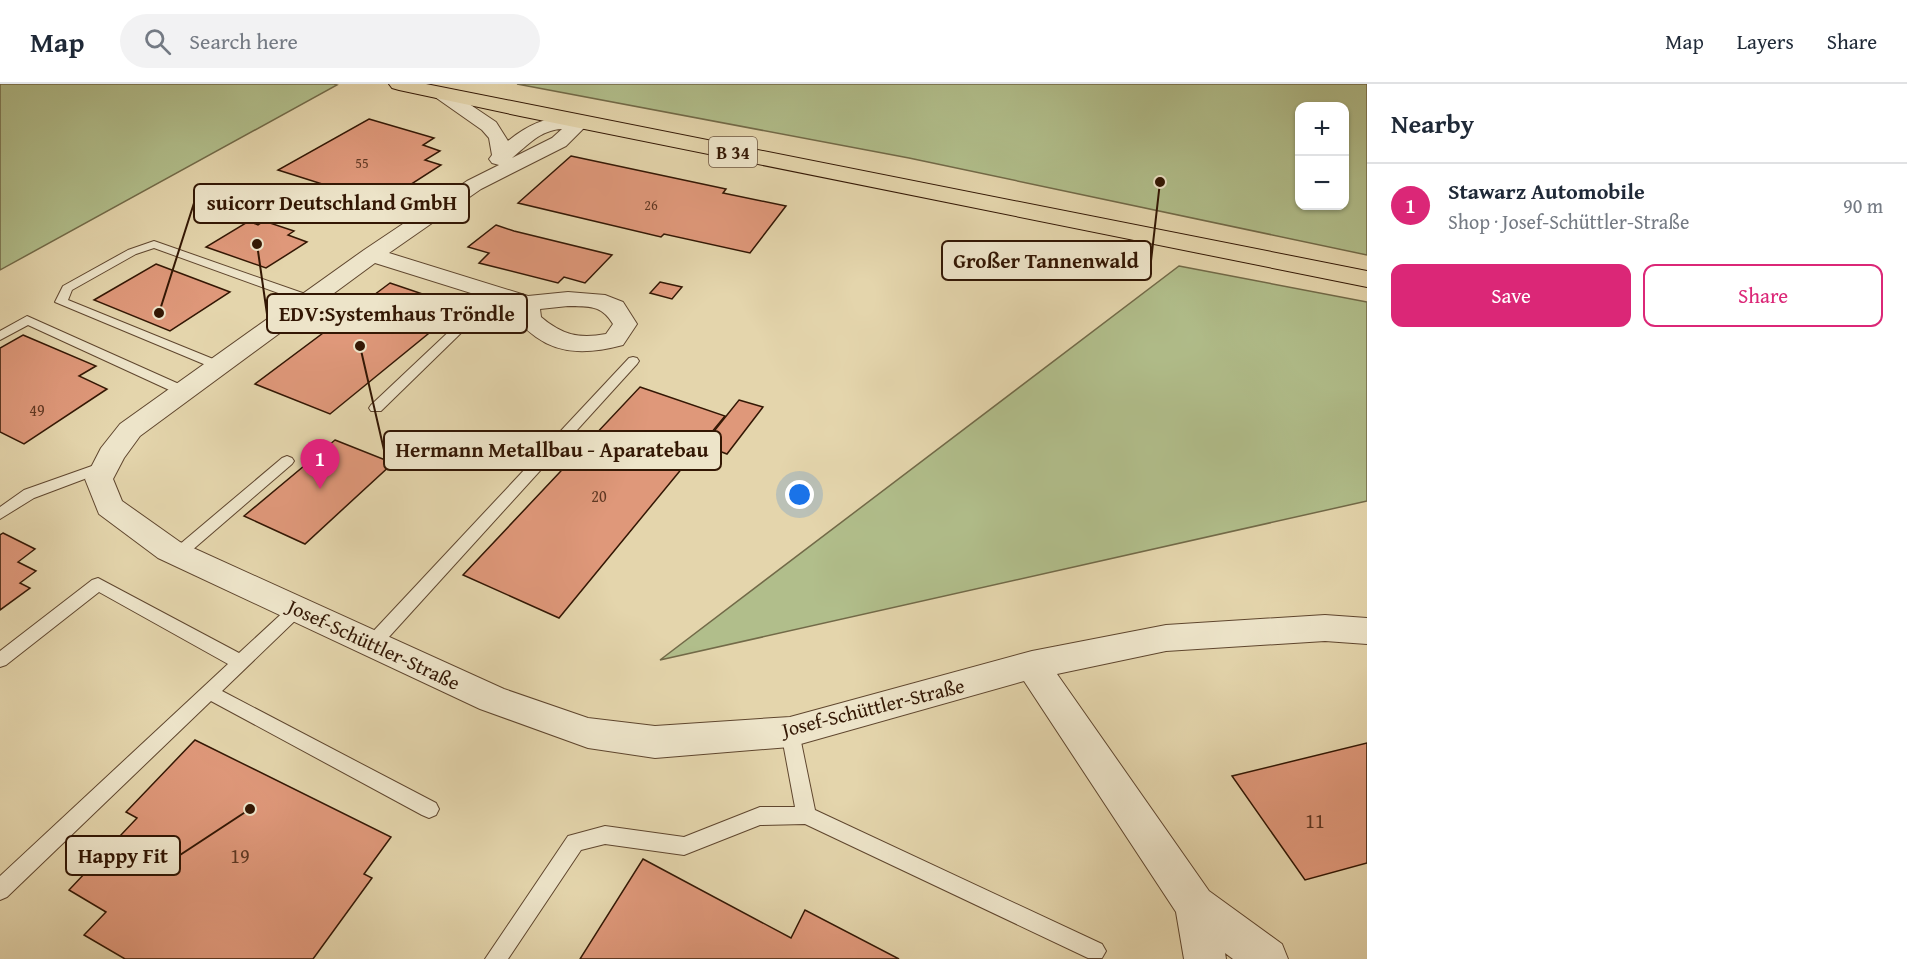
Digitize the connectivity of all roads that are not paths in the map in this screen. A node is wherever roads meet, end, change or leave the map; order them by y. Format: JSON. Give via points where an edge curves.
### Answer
{"nodes":[{"id":1,"x":399,"y":84,"type":"edge"},
{"id":2,"x":441,"y":93,"type":"junction"},
{"id":3,"x":580,"y":123,"type":"junction"},
{"id":4,"x":501,"y":156,"type":"junction"},
{"id":5,"x":474,"y":185,"type":"junction"},
{"id":6,"x":372,"y":255,"type":"junction"},
{"id":7,"x":1367,"y":279,"type":"edge"},
{"id":8,"x":496,"y":293,"type":"junction"},
{"id":9,"x":310,"y":300,"type":"junction"},
{"id":10,"x":526,"y":303,"type":"dead end"},
{"id":11,"x":0,"y":336,"type":"edge"},
{"id":12,"x":633,"y":361,"type":"dead end"},
{"id":13,"x":219,"y":366,"type":"junction"},
{"id":14,"x":183,"y":392,"type":"junction"},
{"id":15,"x":376,"y":408,"type":"dead end"},
{"id":16,"x":287,"y":461,"type":"dead end"},
{"id":17,"x":106,"y":466,"type":"junction"},
{"id":18,"x":0,"y":514,"type":"edge"},
{"id":19,"x":178,"y":554,"type":"junction"},
{"id":20,"x":297,"y":609,"type":"junction"},
{"id":21,"x":1367,"y":631,"type":"edge"},
{"id":22,"x":372,"y":644,"type":"junction"},
{"id":23,"x":0,"y":660,"type":"edge"},
{"id":24,"x":240,"y":662,"type":"junction"},
{"id":25,"x":1032,"y":665,"type":"junction"},
{"id":26,"x":209,"y":692,"type":"junction"},
{"id":27,"x":790,"y":732,"type":"junction"},
{"id":28,"x":429,"y":809,"type":"dead end"},
{"id":29,"x":806,"y":815,"type":"junction"},
{"id":30,"x":0,"y":890,"type":"edge"},
{"id":31,"x":1195,"y":905,"type":"junction"},
{"id":32,"x":1095,"y":951,"type":"dead end"},
{"id":33,"x":496,"y":959,"type":"edge"},
{"id":34,"x":1205,"y":959,"type":"edge"},
{"id":35,"x":1267,"y":959,"type":"edge"}],
"edges":[{"from":1,"to":2,"type":"main road","number":"B 34"},
{"from":2,"to":3,"type":"main road","number":"B 34"},
{"from":2,"to":4,"type":"street","via":[[489,126],[498,137]]},
{"from":3,"to":4,"type":"street","name":"Josef-Schüttler-Straße","via":[[547,124]]},
{"from":3,"to":5,"type":"street","name":"Josef-Schüttler-Straße","via":[[559,142]]},
{"from":3,"to":7,"type":"main road","number":"B 34"},
{"from":4,"to":5,"type":"street","name":"Josef-Schüttler-Straße"},
{"from":5,"to":6,"type":"street","name":"Josef-Schüttler-Straße"},
{"from":6,"to":8,"type":"street"},
{"from":6,"to":9,"type":"street","name":"Josef-Schüttler-Straße"},
{"from":8,"to":10,"type":"street"},
{"from":8,"to":15,"type":"lane"},
{"from":9,"to":13,"type":"street","name":"Josef-Schüttler-Straße"},
{"from":9,"to":13,"type":"lane","via":[[154,244],[67,288],[61,302]]},
{"from":11,"to":14,"type":"lane","via":[[27,320]]},
{"from":12,"to":22,"type":"lane"},
{"from":13,"to":14,"type":"street","name":"Josef-Schüttler-Straße"},
{"from":14,"to":17,"type":"street","name":"Josef-Schüttler-Straße","via":[[130,430]]},
{"from":16,"to":19,"type":"lane"},
{"from":17,"to":18,"type":"lane","via":[[29,494]]},
{"from":17,"to":19,"type":"street","name":"Josef-Schüttler-Straße","via":[[99,479],[109,507]]},
{"from":19,"to":20,"type":"street","name":"Josef-Schüttler-Straße"},
{"from":20,"to":22,"type":"street","name":"Josef-Schüttler-Straße"},
{"from":20,"to":24,"type":"lane"},
{"from":21,"to":25,"type":"street","name":"Josef-Schüttler-Straße","via":[[1325,628],[1166,638]]},
{"from":22,"to":27,"type":"street","name":"Josef-Schüttler-Straße","via":[[492,699],[588,734],[655,742]]},
{"from":23,"to":24,"type":"lane","via":[[98,584]]},
{"from":24,"to":26,"type":"lane"},
{"from":25,"to":27,"type":"street","name":"Josef-Schüttler-Straße"},
{"from":25,"to":31,"type":"street"},
{"from":26,"to":28,"type":"lane"},
{"from":26,"to":30,"type":"lane"},
{"from":27,"to":29,"type":"lane"},
{"from":29,"to":32,"type":"lane"},
{"from":29,"to":33,"type":"lane","via":[[760,816],[684,846],[605,835],[575,842]]},
{"from":31,"to":34,"type":"street"},
{"from":31,"to":35,"type":"street"}]}
